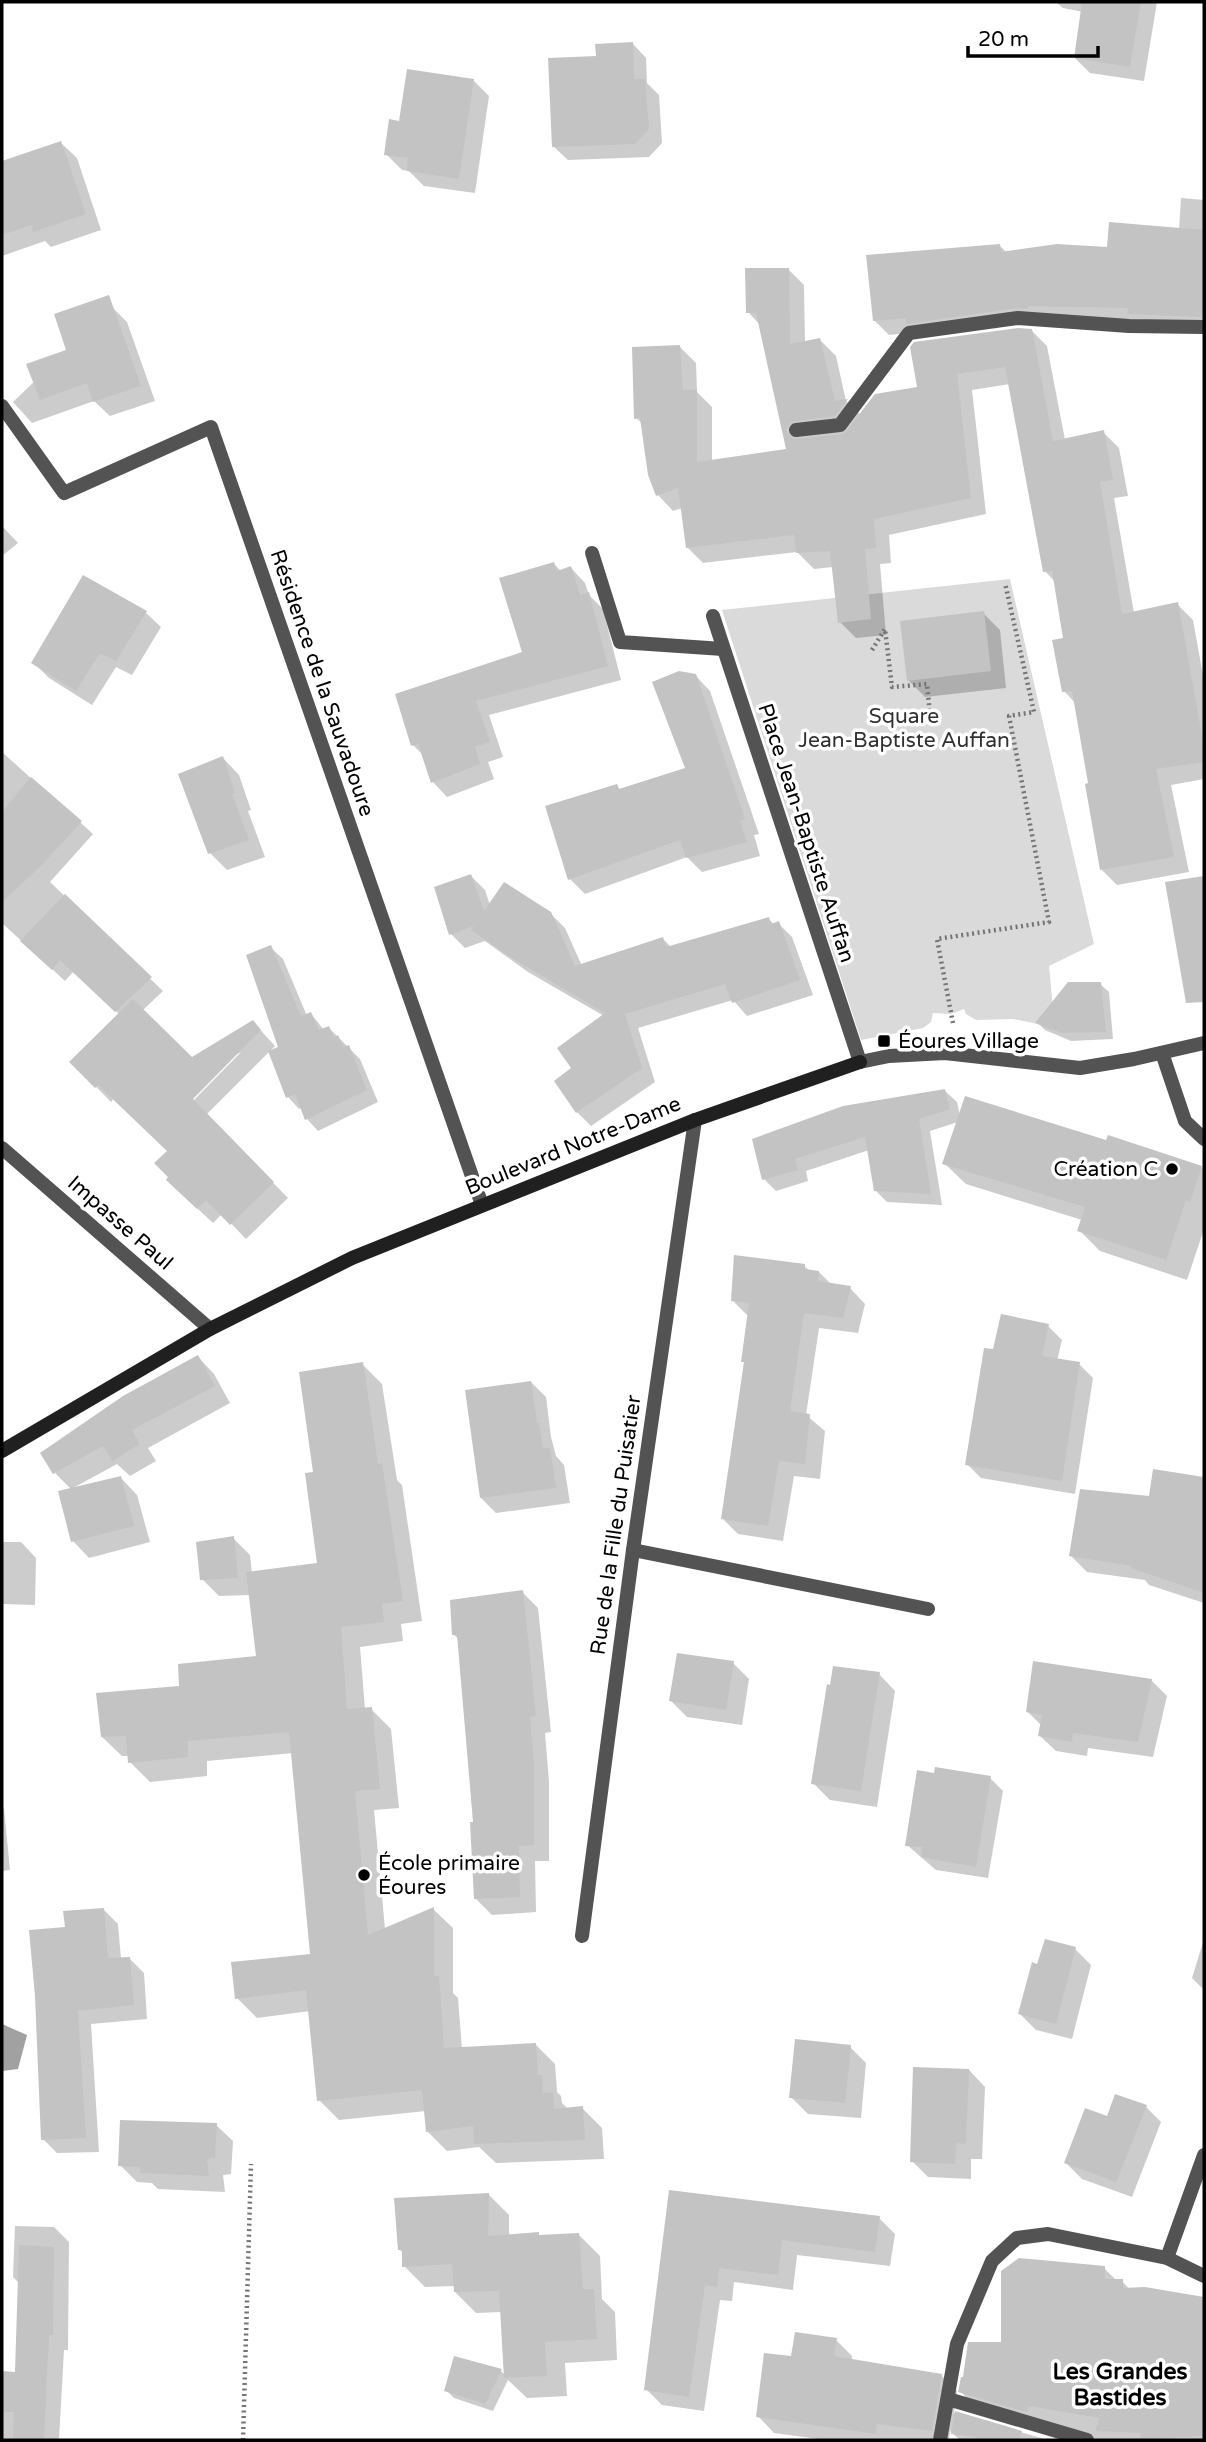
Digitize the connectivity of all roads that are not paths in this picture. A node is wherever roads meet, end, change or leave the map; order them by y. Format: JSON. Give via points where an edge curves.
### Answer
{"nodes":[{"id":1,"x":1204,"y":327,"type":"edge"},
{"id":2,"x":2,"y":406,"type":"edge"},
{"id":3,"x":796,"y":430,"type":"dead end"},
{"id":4,"x":592,"y":553,"type":"dead end"},
{"id":5,"x":713,"y":616,"type":"dead end"},
{"id":6,"x":723,"y":649,"type":"junction"},
{"id":7,"x":1204,"y":1043,"type":"edge"},
{"id":8,"x":1162,"y":1054,"type":"junction"},
{"id":9,"x":860,"y":1062,"type":"junction"},
{"id":10,"x":695,"y":1120,"type":"junction"},
{"id":11,"x":1204,"y":1139,"type":"edge"},
{"id":12,"x":2,"y":1148,"type":"edge"},
{"id":13,"x":482,"y":1205,"type":"junction"},
{"id":14,"x":210,"y":1329,"type":"junction"},
{"id":15,"x":2,"y":1451,"type":"edge"},
{"id":16,"x":633,"y":1550,"type":"junction"},
{"id":17,"x":928,"y":1608,"type":"dead end"},
{"id":18,"x":582,"y":1936,"type":"dead end"},
{"id":19,"x":1204,"y":2155,"type":"edge"},
{"id":20,"x":1167,"y":2258,"type":"junction"},
{"id":21,"x":1204,"y":2276,"type":"edge"},
{"id":22,"x":948,"y":2399,"type":"junction"},
{"id":23,"x":940,"y":2440,"type":"edge"},
{"id":24,"x":1087,"y":2440,"type":"edge"}],
"edges":[{"from":1,"to":3,"type":"street","via":[[1018,318],[909,333],[840,425]]},
{"from":2,"to":13,"type":"street","name":"Résidence de la Sauvadoure","via":[[64,493],[211,428]]},
{"from":4,"to":6,"type":"street","via":[[620,642]]},
{"from":5,"to":6,"type":"street","name":"Place Jean-Baptiste Auffan"},
{"from":6,"to":9,"type":"street","name":"Place Jean-Baptiste Auffan"},
{"from":7,"to":8,"type":"street","name":"Boulevard Notre-Dame"},
{"from":8,"to":9,"type":"street","name":"Boulevard Notre-Dame","via":[[1080,1068],[945,1054]]},
{"from":8,"to":11,"type":"street","via":[[1185,1121]]},
{"from":9,"to":10,"type":"street","name":"Boulevard Notre-Dame"},
{"from":10,"to":13,"type":"street","name":"Boulevard Notre-Dame"},
{"from":10,"to":16,"type":"street","name":"Rue de la Fille du Puisatier"},
{"from":12,"to":14,"type":"street","name":"Impasse Paul"},
{"from":13,"to":14,"type":"street","name":"Boulevard Notre-Dame","via":[[352,1258]]},
{"from":14,"to":15,"type":"street","name":"Boulevard Notre-Dame"},
{"from":16,"to":17,"type":"street"},
{"from":16,"to":18,"type":"street","name":"Rue de la Fille du Puisatier"},
{"from":19,"to":20,"type":"street"},
{"from":20,"to":21,"type":"street"},
{"from":20,"to":22,"type":"street","via":[[1048,2234],[1017,2238],[992,2260],[957,2344]]},
{"from":22,"to":23,"type":"street"},
{"from":22,"to":24,"type":"street"}]}
